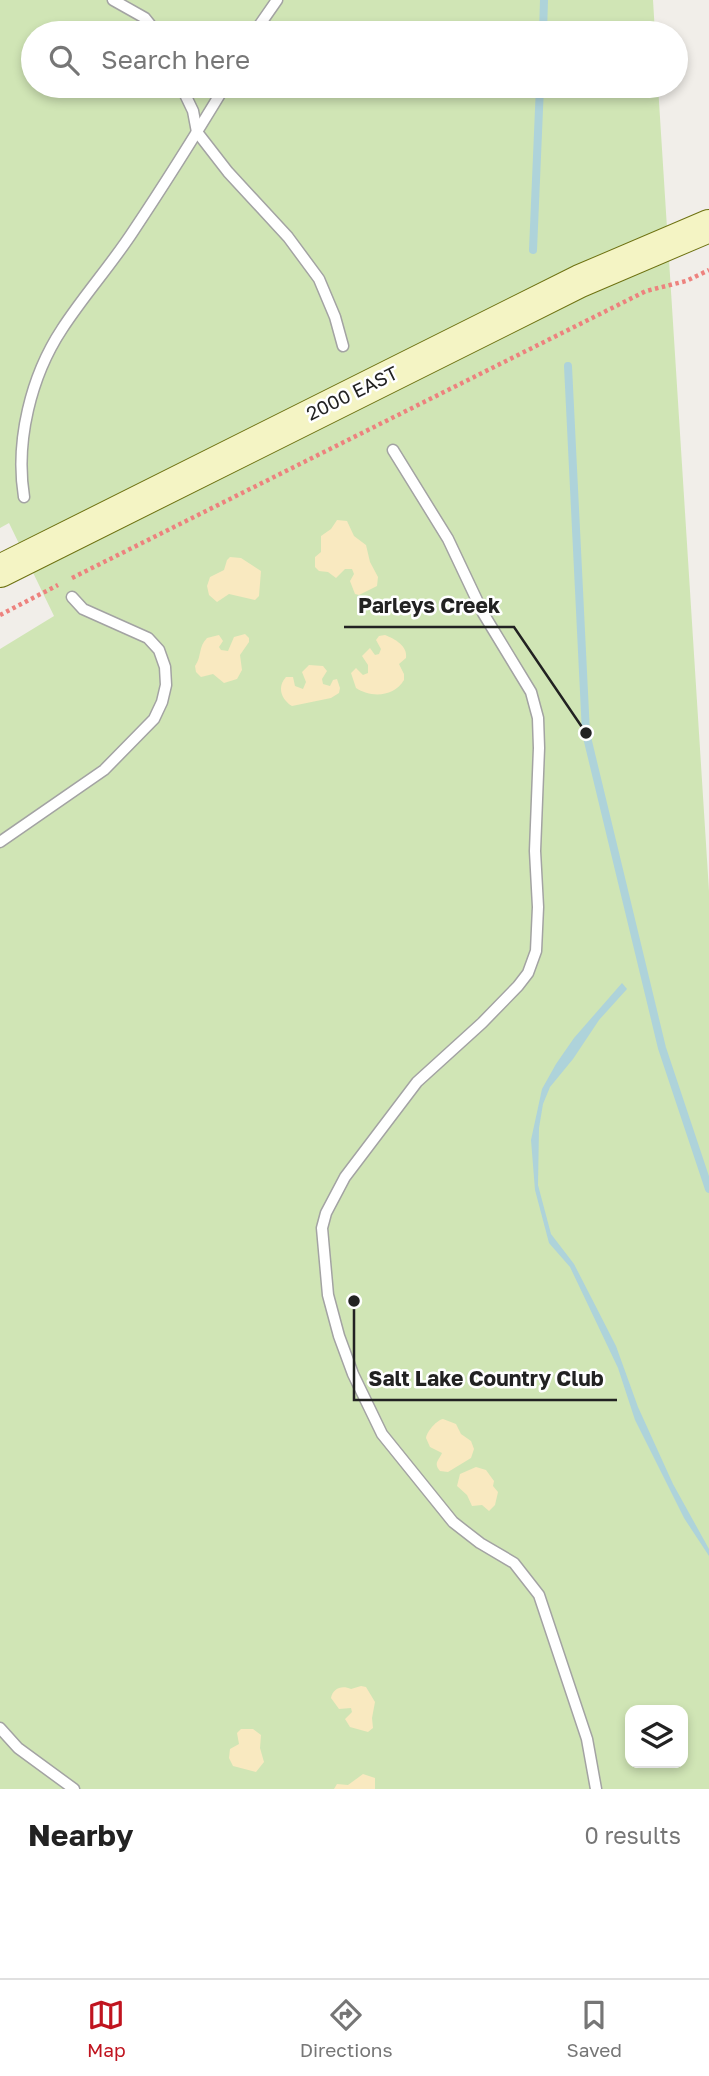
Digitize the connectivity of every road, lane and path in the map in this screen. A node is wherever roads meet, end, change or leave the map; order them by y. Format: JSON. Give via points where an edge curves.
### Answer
{"nodes":[{"id":1,"x":113,"y":0,"type":"edge"},
{"id":2,"x":277,"y":0,"type":"edge"},
{"id":3,"x":147,"y":21,"type":"edge"},
{"id":4,"x":262,"y":21,"type":"edge"},
{"id":5,"x":187,"y":98,"type":"edge"},
{"id":6,"x":218,"y":98,"type":"edge"},
{"id":7,"x":197,"y":132,"type":"junction"},
{"id":8,"x":709,"y":226,"type":"edge"},
{"id":9,"x":709,"y":270,"type":"edge"},
{"id":10,"x":343,"y":346,"type":"dead end"},
{"id":11,"x":393,"y":450,"type":"dead end"},
{"id":12,"x":24,"y":496,"type":"dead end"},
{"id":13,"x":0,"y":571,"type":"edge"},
{"id":14,"x":72,"y":597,"type":"dead end"},
{"id":15,"x":0,"y":615,"type":"edge"},
{"id":16,"x":0,"y":842,"type":"edge"},
{"id":17,"x":0,"y":1728,"type":"edge"},
{"id":18,"x":74,"y":1789,"type":"edge"},
{"id":19,"x":596,"y":1789,"type":"edge"}],
"edges":[{"from":1,"to":3,"type":"lane"},
{"from":2,"to":4,"type":"lane"},
{"from":5,"to":7,"type":"lane"},
{"from":6,"to":7,"type":"lane"},
{"from":7,"to":10,"type":"lane","via":[[309,264],[335,317]]},
{"from":7,"to":12,"type":"lane","via":[[133,232],[61,330],[48,356],[21,440]]},
{"from":8,"to":13,"type":"street","name":"2000 EAST","via":[[580,281]]},
{"from":9,"to":15,"type":"path","via":[[646,291]]},
{"from":11,"to":19,"type":"lane","via":[[448,539],[482,613],[531,692],[539,748],[536,951],[518,986],[417,1082],[345,1177],[322,1228],[328,1295],[353,1374],[382,1434],[453,1522],[514,1563],[539,1595],[587,1738]]},
{"from":14,"to":16,"type":"lane","via":[[83,609],[148,638],[159,650],[165,667],[162,702],[154,719],[104,770]]},
{"from":17,"to":18,"type":"lane","via":[[18,1748]]}]}
